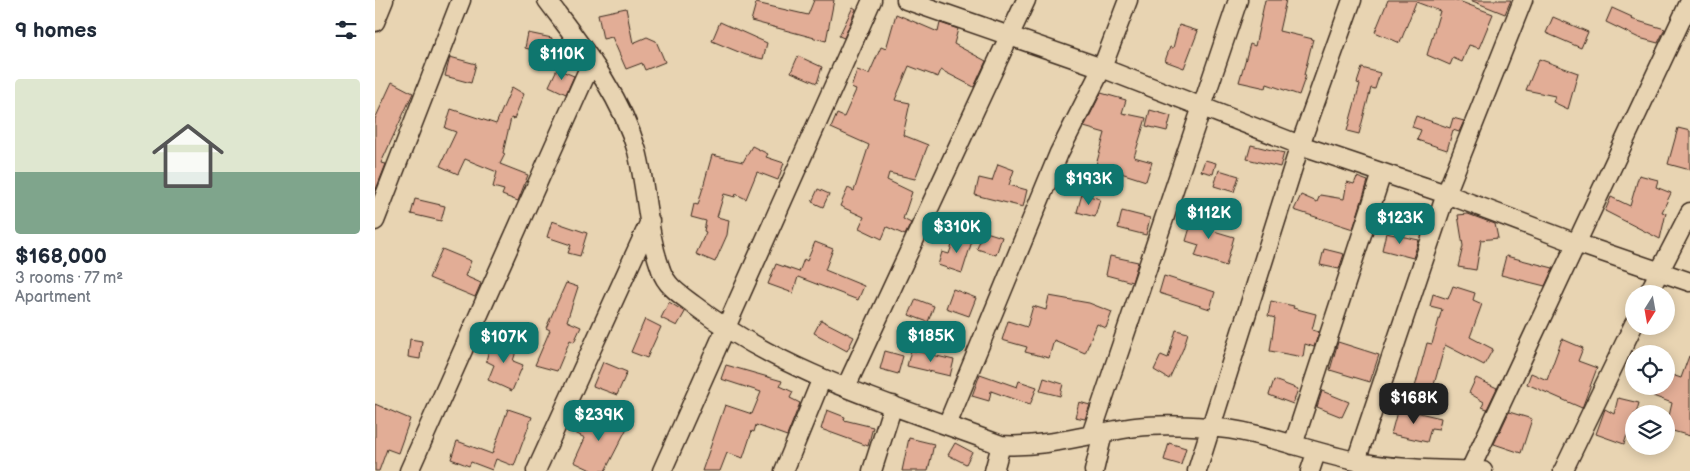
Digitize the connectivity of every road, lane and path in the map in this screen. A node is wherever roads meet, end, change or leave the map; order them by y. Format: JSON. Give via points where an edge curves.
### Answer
{"nodes":[{"id":1,"x":384,"y":0,"type":"edge"},
{"id":2,"x":461,"y":0,"type":"edge"},
{"id":3,"x":547,"y":0,"type":"edge"},
{"id":4,"x":872,"y":0,"type":"edge"},
{"id":5,"x":906,"y":0,"type":"edge"},
{"id":6,"x":1026,"y":0,"type":"edge"},
{"id":7,"x":1128,"y":0,"type":"edge"},
{"id":8,"x":1238,"y":0,"type":"edge"},
{"id":9,"x":1352,"y":0,"type":"edge"},
{"id":10,"x":1523,"y":0,"type":"edge"},
{"id":11,"x":1689,"y":1,"type":"edge"},
{"id":12,"x":375,"y":22,"type":"edge"},
{"id":13,"x":1010,"y":37,"type":"junction"},
{"id":14,"x":592,"y":61,"type":"junction"},
{"id":15,"x":1102,"y":68,"type":"junction"},
{"id":16,"x":1201,"y":108,"type":"junction"},
{"id":17,"x":1300,"y":145,"type":"junction"},
{"id":18,"x":1382,"y":173,"type":"junction"},
{"id":19,"x":1446,"y":194,"type":"junction"},
{"id":20,"x":1690,"y":212,"type":"edge"},
{"id":21,"x":375,"y":221,"type":"edge"},
{"id":22,"x":650,"y":221,"type":"junction"},
{"id":23,"x":1576,"y":243,"type":"junction"},
{"id":24,"x":1659,"y":271,"type":"junction"},
{"id":25,"x":1690,"y":282,"type":"edge"},
{"id":26,"x":1652,"y":285,"type":"edge"},
{"id":27,"x":725,"y":329,"type":"junction"},
{"id":28,"x":1629,"y":335,"type":"edge"},
{"id":29,"x":822,"y":378,"type":"junction"},
{"id":30,"x":846,"y":388,"type":"junction"},
{"id":31,"x":893,"y":405,"type":"junction"},
{"id":32,"x":947,"y":425,"type":"junction"},
{"id":33,"x":1211,"y":427,"type":"junction"},
{"id":34,"x":1097,"y":434,"type":"junction"},
{"id":35,"x":1001,"y":445,"type":"junction"},
{"id":36,"x":1293,"y":445,"type":"junction"},
{"id":37,"x":1316,"y":453,"type":"junction"},
{"id":38,"x":1356,"y":461,"type":"junction"},
{"id":39,"x":1401,"y":470,"type":"edge"},
{"id":40,"x":1470,"y":470,"type":"edge"},
{"id":41,"x":409,"y":471,"type":"edge"},
{"id":42,"x":536,"y":471,"type":"edge"},
{"id":43,"x":662,"y":471,"type":"edge"},
{"id":44,"x":783,"y":471,"type":"edge"},
{"id":45,"x":872,"y":471,"type":"edge"},
{"id":46,"x":994,"y":471,"type":"edge"},
{"id":47,"x":1093,"y":471,"type":"edge"},
{"id":48,"x":1197,"y":471,"type":"edge"},
{"id":49,"x":1310,"y":471,"type":"edge"},
{"id":50,"x":1483,"y":471,"type":"edge"},
{"id":51,"x":1563,"y":471,"type":"edge"}],
"edges":[{"from":1,"to":12,"type":"street"},
{"from":2,"to":21,"type":"street"},
{"from":3,"to":14,"type":"street"},
{"from":4,"to":27,"type":"street"},
{"from":5,"to":13,"type":"street"},
{"from":6,"to":13,"type":"street"},
{"from":7,"to":15,"type":"street"},
{"from":8,"to":16,"type":"street"},
{"from":9,"to":17,"type":"street"},
{"from":10,"to":19,"type":"street"},
{"from":11,"to":23,"type":"street"},
{"from":13,"to":15,"type":"street"},
{"from":13,"to":30,"type":"street"},
{"from":14,"to":22,"type":"street","via":[[627,120]]},
{"from":14,"to":41,"type":"street"},
{"from":15,"to":16,"type":"street"},
{"from":15,"to":32,"type":"street","via":[[1059,153]]},
{"from":16,"to":17,"type":"street"},
{"from":16,"to":34,"type":"street"},
{"from":17,"to":18,"type":"street"},
{"from":17,"to":33,"type":"street"},
{"from":18,"to":19,"type":"street"},
{"from":18,"to":36,"type":"street"},
{"from":19,"to":23,"type":"street"},
{"from":19,"to":38,"type":"street"},
{"from":20,"to":24,"type":"street"},
{"from":22,"to":27,"type":"street","via":[[661,270],[670,286]]},
{"from":22,"to":42,"type":"street"},
{"from":23,"to":24,"type":"street"},
{"from":23,"to":40,"type":"street"},
{"from":24,"to":25,"type":"street"},
{"from":24,"to":26,"type":"street"},
{"from":27,"to":29,"type":"street"},
{"from":27,"to":43,"type":"street"},
{"from":28,"to":51,"type":"street"},
{"from":29,"to":30,"type":"street"},
{"from":29,"to":44,"type":"street"},
{"from":30,"to":31,"type":"street"},
{"from":31,"to":32,"type":"street"},
{"from":31,"to":45,"type":"street"},
{"from":32,"to":35,"type":"street"},
{"from":33,"to":34,"type":"street","via":[[1175,425]]},
{"from":33,"to":36,"type":"street"},
{"from":33,"to":48,"type":"street"},
{"from":34,"to":35,"type":"street","via":[[1032,445]]},
{"from":34,"to":47,"type":"street"},
{"from":35,"to":46,"type":"street"},
{"from":36,"to":37,"type":"street"},
{"from":37,"to":38,"type":"street"},
{"from":37,"to":49,"type":"street"},
{"from":38,"to":39,"type":"street"},
{"from":39,"to":40,"type":"street"},
{"from":40,"to":50,"type":"street"}]}
